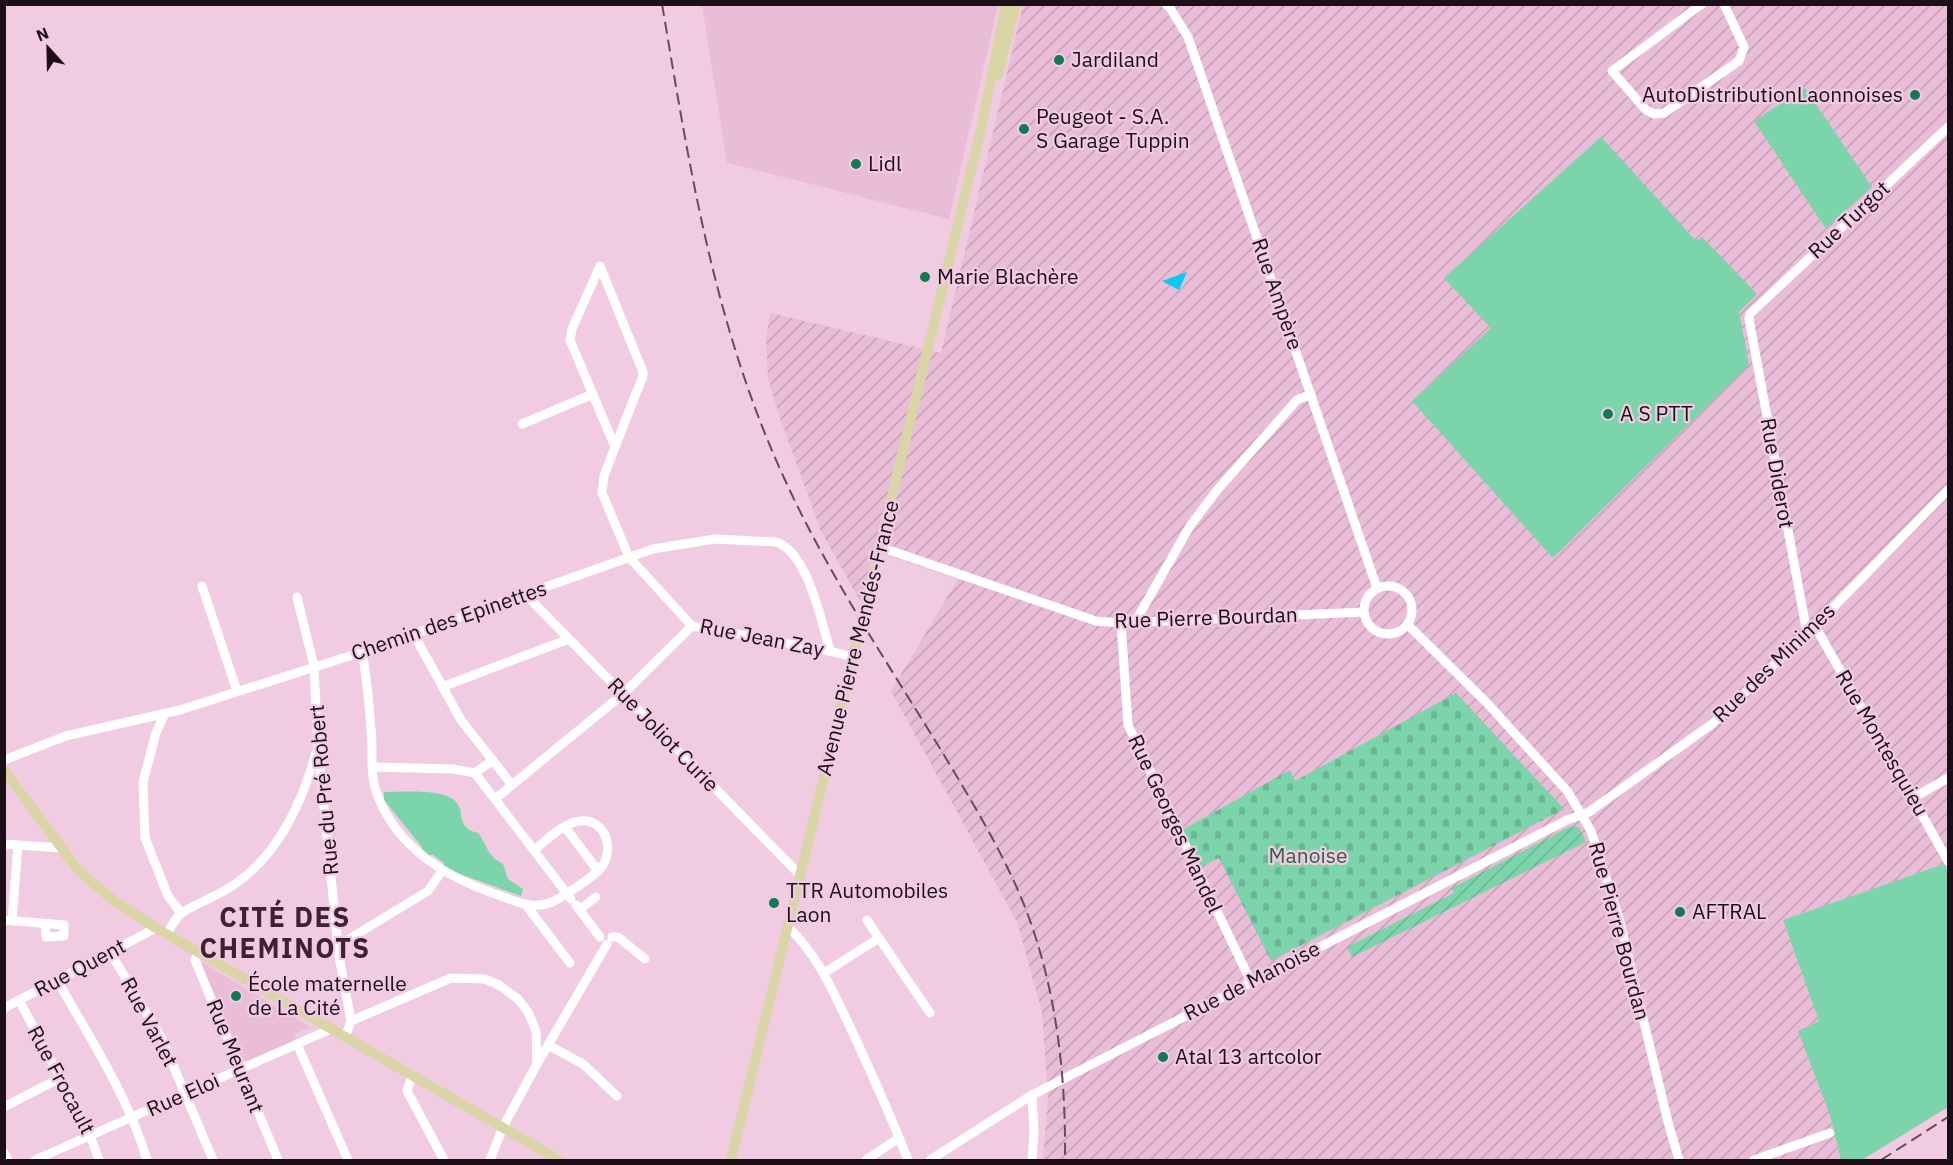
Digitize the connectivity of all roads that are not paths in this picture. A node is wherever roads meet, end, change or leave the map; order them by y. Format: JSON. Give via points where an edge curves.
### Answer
{"nodes":[{"id":1,"x":1006,"y":4,"type":"edge"},
{"id":2,"x":1016,"y":4,"type":"edge"},
{"id":3,"x":1166,"y":4,"type":"edge"},
{"id":4,"x":1702,"y":4,"type":"edge"},
{"id":5,"x":1724,"y":4,"type":"edge"},
{"id":6,"x":984,"y":115,"type":"junction"},
{"id":7,"x":1948,"y":127,"type":"edge"},
{"id":8,"x":1750,"y":314,"type":"joint"},
{"id":9,"x":593,"y":394,"type":"junction"},
{"id":10,"x":1311,"y":394,"type":"junction"},
{"id":11,"x":522,"y":424,"type":"dead end"},
{"id":12,"x":615,"y":447,"type":"junction"},
{"id":13,"x":1948,"y":490,"type":"edge"},
{"id":14,"x":880,"y":547,"type":"junction"},
{"id":15,"x":629,"y":557,"type":"junction"},
{"id":16,"x":202,"y":586,"type":"dead end"},
{"id":17,"x":1377,"y":588,"type":"junction"},
{"id":18,"x":525,"y":594,"type":"junction"},
{"id":19,"x":297,"y":597,"type":"dead end"},
{"id":20,"x":1364,"y":612,"type":"junction"},
{"id":21,"x":1135,"y":622,"type":"junction"},
{"id":22,"x":1121,"y":623,"type":"junction"},
{"id":23,"x":1407,"y":624,"type":"junction"},
{"id":24,"x":692,"y":626,"type":"junction"},
{"id":25,"x":1815,"y":626,"type":"junction"},
{"id":26,"x":1807,"y":633,"type":"junction"},
{"id":27,"x":414,"y":635,"type":"junction"},
{"id":28,"x":569,"y":639,"type":"junction"},
{"id":29,"x":830,"y":651,"type":"junction"},
{"id":30,"x":362,"y":652,"type":"junction"},
{"id":31,"x":853,"y":657,"type":"junction"},
{"id":32,"x":314,"y":666,"type":"junction"},
{"id":33,"x":442,"y":687,"type":"junction"},
{"id":34,"x":237,"y":691,"type":"junction"},
{"id":35,"x":623,"y":694,"type":"junction"},
{"id":36,"x":165,"y":713,"type":"junction"},
{"id":37,"x":318,"y":748,"type":"junction"},
{"id":38,"x":4,"y":760,"type":"edge"},
{"id":39,"x":493,"y":760,"type":"junction"},
{"id":40,"x":373,"y":767,"type":"junction"},
{"id":41,"x":4,"y":770,"type":"edge"},
{"id":42,"x":475,"y":773,"type":"junction"},
{"id":43,"x":1948,"y":777,"type":"edge"},
{"id":44,"x":512,"y":785,"type":"junction"},
{"id":45,"x":1913,"y":798,"type":"junction"},
{"id":46,"x":495,"y":800,"type":"junction"},
{"id":47,"x":1582,"y":815,"type":"junction"},
{"id":48,"x":565,"y":827,"type":"junction"},
{"id":49,"x":4,"y":844,"type":"edge"},
{"id":50,"x":18,"y":845,"type":"junction"},
{"id":51,"x":60,"y":848,"type":"junction"},
{"id":52,"x":534,"y":850,"type":"junction"},
{"id":53,"x":1948,"y":861,"type":"edge"},
{"id":54,"x":442,"y":871,"type":"junction"},
{"id":55,"x":598,"y":871,"type":"junction"},
{"id":56,"x":800,"y":875,"type":"junction"},
{"id":57,"x":596,"y":897,"type":"dead end"},
{"id":58,"x":573,"y":901,"type":"junction"},
{"id":59,"x":526,"y":905,"type":"junction"},
{"id":60,"x":182,"y":913,"type":"junction"},
{"id":61,"x":8,"y":920,"type":"edge"},
{"id":62,"x":867,"y":920,"type":"dead end"},
{"id":63,"x":45,"y":924,"type":"dead end"},
{"id":64,"x":156,"y":927,"type":"junction"},
{"id":65,"x":788,"y":927,"type":"junction"},
{"id":66,"x":166,"y":934,"type":"junction"},
{"id":67,"x":879,"y":938,"type":"junction"},
{"id":68,"x":607,"y":939,"type":"junction"},
{"id":69,"x":339,"y":945,"type":"junction"},
{"id":70,"x":110,"y":952,"type":"junction"},
{"id":71,"x":199,"y":952,"type":"junction"},
{"id":72,"x":645,"y":959,"type":"dead end"},
{"id":73,"x":570,"y":963,"type":"dead end"},
{"id":74,"x":824,"y":974,"type":"junction"},
{"id":75,"x":57,"y":980,"type":"junction"},
{"id":76,"x":1251,"y":982,"type":"junction"},
{"id":77,"x":19,"y":1000,"type":"junction"},
{"id":78,"x":4,"y":1008,"type":"edge"},
{"id":79,"x":930,"y":1013,"type":"dead end"},
{"id":80,"x":351,"y":1021,"type":"junction"},
{"id":81,"x":331,"y":1029,"type":"junction"},
{"id":82,"x":536,"y":1031,"type":"junction"},
{"id":83,"x":345,"y":1037,"type":"junction"},
{"id":84,"x":550,"y":1041,"type":"junction"},
{"id":85,"x":297,"y":1044,"type":"junction"},
{"id":86,"x":537,"y":1065,"type":"junction"},
{"id":87,"x":241,"y":1069,"type":"junction"},
{"id":88,"x":412,"y":1075,"type":"junction"},
{"id":89,"x":60,"y":1078,"type":"junction"},
{"id":90,"x":185,"y":1094,"type":"junction"},
{"id":91,"x":1032,"y":1095,"type":"junction"},
{"id":92,"x":617,"y":1096,"type":"dead end"},
{"id":93,"x":4,"y":1107,"type":"edge"},
{"id":94,"x":131,"y":1118,"type":"junction"},
{"id":95,"x":502,"y":1128,"type":"junction"},
{"id":96,"x":1830,"y":1133,"type":"dead end"},
{"id":97,"x":91,"y":1136,"type":"junction"},
{"id":98,"x":899,"y":1138,"type":"junction"},
{"id":99,"x":4,"y":1154,"type":"edge"},
{"id":100,"x":1682,"y":1160,"type":"edge"},
{"id":101,"x":8,"y":1161,"type":"edge"},
{"id":102,"x":35,"y":1161,"type":"edge"},
{"id":103,"x":99,"y":1161,"type":"edge"},
{"id":104,"x":147,"y":1161,"type":"edge"},
{"id":105,"x":213,"y":1161,"type":"edge"},
{"id":106,"x":278,"y":1161,"type":"edge"},
{"id":107,"x":348,"y":1161,"type":"edge"},
{"id":108,"x":444,"y":1161,"type":"edge"},
{"id":109,"x":490,"y":1161,"type":"edge"},
{"id":110,"x":559,"y":1161,"type":"edge"},
{"id":111,"x":730,"y":1161,"type":"edge"},
{"id":112,"x":866,"y":1161,"type":"edge"},
{"id":113,"x":908,"y":1161,"type":"edge"},
{"id":114,"x":930,"y":1161,"type":"edge"},
{"id":115,"x":1032,"y":1161,"type":"edge"},
{"id":116,"x":1754,"y":1161,"type":"edge"}],
"edges":[{"from":1,"to":6,"type":"main road","name":"Avenue Pierre Mendés-France"},
{"from":2,"to":6,"type":"main road","name":"Avenue Pierre Mendés-France"},
{"from":3,"to":10,"type":"street","name":"Rue Ampère","via":[[1188,37]]},
{"from":4,"to":5,"type":"street","via":[[1612,71],[1653,114],[1664,113],[1739,61],[1744,47]]},
{"from":6,"to":14,"type":"main road","name":"Avenue Pierre Mendés-France"},
{"from":7,"to":8,"type":"street","name":"Rue Turgot"},
{"from":8,"to":26,"type":"street","name":"Rue Diderot"},
{"from":9,"to":11,"type":"street"},
{"from":9,"to":12,"type":"street"},
{"from":9,"to":12,"type":"street","name":"Rue Jean Zay","via":[[570,336],[600,266],[643,372]]},
{"from":10,"to":17,"type":"street","name":"Rue Ampère"},
{"from":10,"to":21,"type":"street","via":[[1297,400],[1218,489],[1190,526]]},
{"from":12,"to":15,"type":"street","name":"Rue Jean Zay","via":[[602,493]]},
{"from":13,"to":25,"type":"street","name":"Rue des Minimes"},
{"from":14,"to":22,"type":"street","name":"Rue Pierre Bourdan","via":[[1096,621]]},
{"from":14,"to":31,"type":"main road","name":"Avenue Pierre Mendés-France"},
{"from":15,"to":18,"type":"street","name":"Chemin des Epinettes"},
{"from":15,"to":24,"type":"street","name":"Rue Jean Zay"},
{"from":15,"to":29,"type":"street","name":"Chemin des Epinettes","via":[[670,545],[715,539],[783,544],[790,549],[810,584]]},
{"from":16,"to":34,"type":"street"},
{"from":17,"to":20,"type":"street","via":[[1368,597]]},
{"from":17,"to":23,"type":"street","via":[[1394,586],[1408,597],[1412,612]]},
{"from":18,"to":27,"type":"street","name":"Chemin des Epinettes"},
{"from":18,"to":28,"type":"street","name":"Rue Joliot Curie"},
{"from":19,"to":32,"type":"street","name":"Rue du Pré Robert"},
{"from":20,"to":21,"type":"street","name":"Rue Pierre Bourdan"},
{"from":20,"to":23,"type":"street","via":[[1370,625],[1381,633],[1395,633]]},
{"from":21,"to":22,"type":"street","name":"Rue Pierre Bourdan"},
{"from":22,"to":76,"type":"street","name":"Rue Georges Mandel","via":[[1128,725]]},
{"from":23,"to":47,"type":"street","name":"Rue Pierre Bourdan","via":[[1531,751],[1568,792]]},
{"from":24,"to":29,"type":"street","name":"Rue Jean Zay"},
{"from":24,"to":35,"type":"street"},
{"from":25,"to":26,"type":"street","name":"Rue des Minimes"},
{"from":25,"to":45,"type":"street","name":"Rue Montesquieu"},
{"from":26,"to":47,"type":"street","name":"Rue des Minimes","via":[[1712,724]]},
{"from":27,"to":30,"type":"street","name":"Chemin des Epinettes"},
{"from":27,"to":33,"type":"street"},
{"from":28,"to":33,"type":"street"},
{"from":28,"to":35,"type":"street","name":"Rue Joliot Curie"},
{"from":29,"to":31,"type":"street","name":"Rue Jean Zay"},
{"from":30,"to":32,"type":"street","name":"Chemin des Epinettes"},
{"from":30,"to":40,"type":"street"},
{"from":31,"to":56,"type":"main road","name":"Avenue Pierre Mendés-France"},
{"from":32,"to":34,"type":"street","name":"Chemin des Epinettes"},
{"from":32,"to":37,"type":"street","name":"Rue du Pré Robert"},
{"from":33,"to":39,"type":"street","via":[[461,720]]},
{"from":34,"to":36,"type":"street","name":"Chemin des Epinettes"},
{"from":35,"to":44,"type":"street"},
{"from":35,"to":56,"type":"street","name":"Rue Joliot Curie"},
{"from":36,"to":38,"type":"street","name":"Chemin des Epinettes","via":[[66,736]]},
{"from":36,"to":60,"type":"street","via":[[143,782],[145,838],[168,896]]},
{"from":37,"to":60,"type":"street","via":[[306,787],[279,839],[258,865],[234,885]]},
{"from":37,"to":69,"type":"street","name":"Rue du Pré Robert"},
{"from":39,"to":42,"type":"street"},
{"from":39,"to":44,"type":"street"},
{"from":40,"to":42,"type":"street"},
{"from":40,"to":54,"type":"street","via":[[375,788],[395,826],[420,856]]},
{"from":41,"to":51,"type":"main road"},
{"from":42,"to":46,"type":"street"},
{"from":43,"to":45,"type":"street"},
{"from":44,"to":46,"type":"street"},
{"from":45,"to":53,"type":"street","name":"Rue Montesquieu"},
{"from":46,"to":52,"type":"street"},
{"from":47,"to":76,"type":"street","name":"Rue de Manoise"},
{"from":47,"to":100,"type":"street","name":"Rue Pierre Bourdan","via":[[1596,843],[1619,918],[1668,1122]]},
{"from":48,"to":52,"type":"street"},
{"from":48,"to":55,"type":"street"},
{"from":48,"to":55,"type":"street","via":[[587,821],[603,830],[608,854]]},
{"from":49,"to":50,"type":"street"},
{"from":50,"to":51,"type":"street"},
{"from":50,"to":61,"type":"street"},
{"from":51,"to":64,"type":"main road","via":[[91,883]]},
{"from":52,"to":58,"type":"street"},
{"from":54,"to":59,"type":"street"},
{"from":54,"to":69,"type":"street","via":[[428,891]]},
{"from":55,"to":58,"type":"street"},
{"from":56,"to":65,"type":"main road","name":"Avenue Pierre Mendés-France"},
{"from":57,"to":58,"type":"street"},
{"from":58,"to":59,"type":"street"},
{"from":58,"to":68,"type":"street"},
{"from":59,"to":73,"type":"street"},
{"from":60,"to":66,"type":"street"},
{"from":61,"to":63,"type":"street"},
{"from":62,"to":67,"type":"street"},
{"from":64,"to":66,"type":"main road"},
{"from":64,"to":70,"type":"street","name":"Rue Quent"},
{"from":65,"to":74,"type":"street"},
{"from":65,"to":111,"type":"main road","name":"Avenue Pierre Mendés-France"},
{"from":66,"to":71,"type":"main road"},
{"from":67,"to":74,"type":"street"},
{"from":67,"to":79,"type":"street"},
{"from":68,"to":72,"type":"street","via":[[618,937]]},
{"from":68,"to":84,"type":"street"},
{"from":69,"to":80,"type":"street","name":"Rue du Pré Robert"},
{"from":70,"to":75,"type":"street","name":"Rue Quent"},
{"from":70,"to":90,"type":"street","name":"Rue Varlet","via":[[162,1039]]},
{"from":71,"to":81,"type":"main road"},
{"from":71,"to":87,"type":"street","name":"Rue Meurant","via":[[195,960]]},
{"from":74,"to":98,"type":"street"},
{"from":75,"to":77,"type":"street","name":"Rue Quent"},
{"from":75,"to":94,"type":"street"},
{"from":76,"to":91,"type":"street","name":"Rue de Manoise"},
{"from":77,"to":78,"type":"street","name":"Rue Quent"},
{"from":77,"to":89,"type":"street","name":"Rue Frocault"},
{"from":80,"to":82,"type":"street","via":[[451,978],[484,979],[518,999]]},
{"from":80,"to":83,"type":"street"},
{"from":81,"to":83,"type":"main road"},
{"from":81,"to":85,"type":"street","name":"Rue Eloi"},
{"from":82,"to":84,"type":"street"},
{"from":82,"to":86,"type":"street"},
{"from":83,"to":88,"type":"main road"},
{"from":84,"to":86,"type":"street"},
{"from":84,"to":92,"type":"street","via":[[584,1064]]},
{"from":85,"to":87,"type":"street","name":"Rue Eloi"},
{"from":85,"to":107,"type":"street"},
{"from":86,"to":95,"type":"street"},
{"from":87,"to":90,"type":"street","name":"Rue Eloi"},
{"from":87,"to":106,"type":"street","name":"Rue Meurant"},
{"from":88,"to":95,"type":"main road"},
{"from":88,"to":108,"type":"street","via":[[407,1091]]},
{"from":89,"to":93,"type":"street"},
{"from":89,"to":97,"type":"street","name":"Rue Frocault"},
{"from":90,"to":94,"type":"street","name":"Rue Eloi"},
{"from":90,"to":105,"type":"street","name":"Rue Varlet"},
{"from":91,"to":114,"type":"street","name":"Rue de Manoise"},
{"from":91,"to":115,"type":"street"},
{"from":94,"to":97,"type":"street","name":"Rue Eloi"},
{"from":94,"to":104,"type":"street"},
{"from":95,"to":109,"type":"street"},
{"from":95,"to":110,"type":"main road"},
{"from":96,"to":116,"type":"street"},
{"from":97,"to":102,"type":"street","name":"Rue Eloi"},
{"from":97,"to":103,"type":"street","name":"Rue Frocault"},
{"from":98,"to":112,"type":"street"},
{"from":98,"to":113,"type":"street"},
{"from":99,"to":101,"type":"street"}]}
